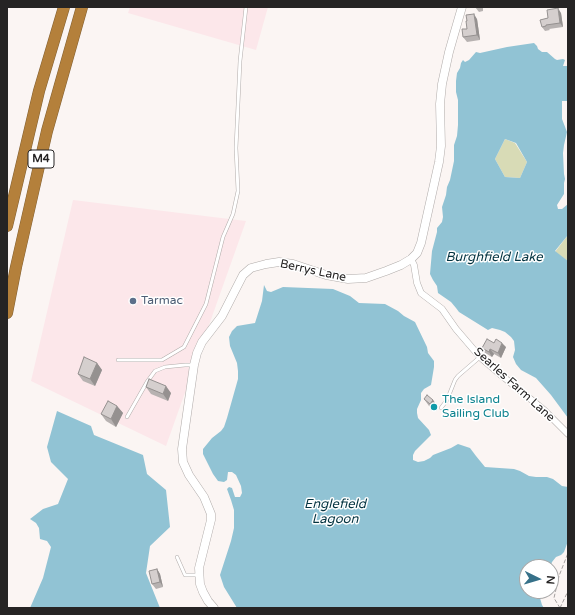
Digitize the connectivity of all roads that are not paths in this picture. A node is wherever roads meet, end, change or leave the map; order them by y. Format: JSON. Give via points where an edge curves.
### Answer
{"nodes":[{"id":1,"x":64,"y":7,"type":"edge"},
{"id":2,"x":82,"y":7,"type":"edge"},
{"id":3,"x":246,"y":7,"type":"edge"},
{"id":4,"x":462,"y":7,"type":"edge"},
{"id":5,"x":7,"y":226,"type":"edge"},
{"id":6,"x":411,"y":259,"type":"junction"},
{"id":7,"x":7,"y":313,"type":"edge"},
{"id":8,"x":480,"y":357,"type":"junction"},
{"id":9,"x":118,"y":360,"type":"dead end"},
{"id":10,"x":194,"y":366,"type":"junction"},
{"id":11,"x":441,"y":408,"type":"dead end"},
{"id":12,"x":127,"y":417,"type":"dead end"},
{"id":13,"x":568,"y":434,"type":"edge"},
{"id":14,"x":177,"y":557,"type":"dead end"},
{"id":15,"x":200,"y":575,"type":"junction"},
{"id":16,"x":214,"y":608,"type":"edge"}],
"edges":[{"from":1,"to":5,"type":"highway","number":"M4","via":[[39,91]]},
{"from":2,"to":7,"type":"highway","number":"M4","via":[[47,131]]},
{"from":3,"to":9,"type":"lane","via":[[240,61],[236,148],[238,192],[233,214],[223,237],[206,304],[184,347],[162,360]]},
{"from":4,"to":6,"type":"street","via":[[448,52],[442,84],[439,162],[421,243]]},
{"from":6,"to":8,"type":"street","name":"Searles Farm Lane","via":[[421,293],[442,309]]},
{"from":6,"to":10,"type":"street","name":"Berrys Lane","via":[[386,272],[366,278],[348,279],[326,275],[279,262],[251,268],[243,275],[222,316],[202,342]]},
{"from":8,"to":11,"type":"lane","via":[[458,376]]},
{"from":8,"to":13,"type":"street","name":"Searles Farm Lane","via":[[544,410]]},
{"from":10,"to":12,"type":"lane","via":[[165,367],[155,371]]},
{"from":10,"to":15,"type":"street","name":"Berrys Lane","via":[[182,449],[183,462],[189,476],[204,497],[211,514],[199,568]]},
{"from":14,"to":15,"type":"lane","via":[[184,575]]},
{"from":15,"to":16,"type":"street","name":"Berrys Lane","via":[[203,592]]}]}
